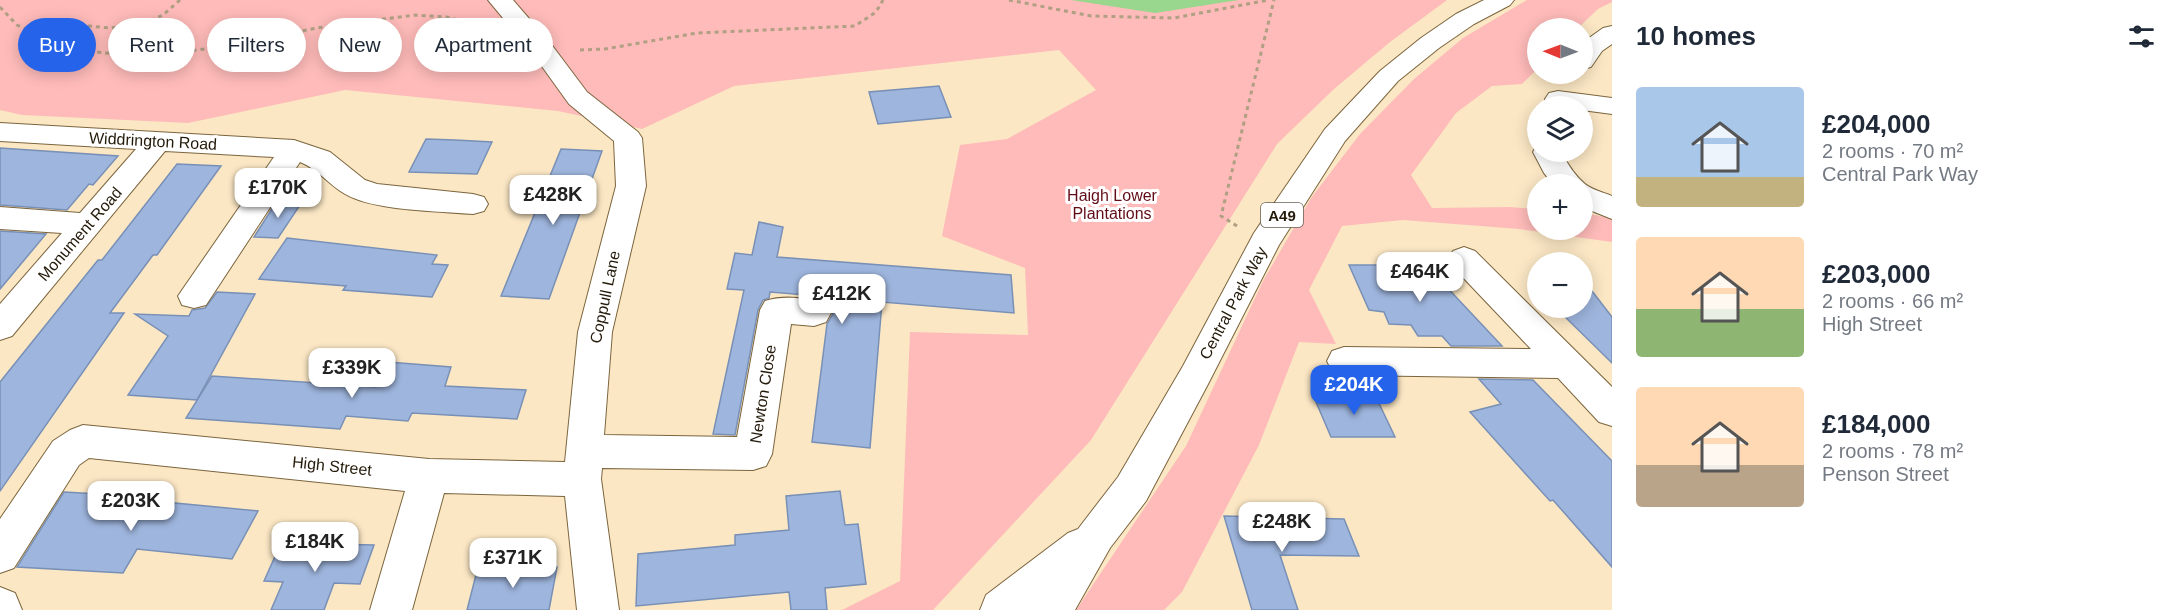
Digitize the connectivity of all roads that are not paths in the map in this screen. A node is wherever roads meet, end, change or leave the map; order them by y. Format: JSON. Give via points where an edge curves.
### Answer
{"nodes":[{"id":1,"x":500,"y":0,"type":"edge"},
{"id":2,"x":1502,"y":0,"type":"edge"},
{"id":3,"x":1612,"y":33,"type":"edge"},
{"id":4,"x":1593,"y":46,"type":"edge"},
{"id":5,"x":1593,"y":105,"type":"edge"},
{"id":6,"x":1612,"y":106,"type":"edge"},
{"id":7,"x":0,"y":132,"type":"edge"},
{"id":8,"x":158,"y":141,"type":"junction"},
{"id":9,"x":294,"y":149,"type":"junction"},
{"id":10,"x":1593,"y":200,"type":"edge"},
{"id":11,"x":473,"y":204,"type":"dead end"},
{"id":12,"x":1612,"y":209,"type":"edge"},
{"id":13,"x":0,"y":218,"type":"edge"},
{"id":14,"x":89,"y":225,"type":"junction"},
{"id":15,"x":1464,"y":259,"type":"dead end"},
{"id":16,"x":194,"y":296,"type":"dead end"},
{"id":17,"x":814,"y":313,"type":"dead end"},
{"id":18,"x":0,"y":326,"type":"edge"},
{"id":19,"x":1344,"y":361,"type":"dead end"},
{"id":20,"x":1566,"y":364,"type":"junction"},
{"id":21,"x":1612,"y":411,"type":"edge"},
{"id":22,"x":583,"y":465,"type":"junction"},
{"id":23,"x":429,"y":476,"type":"junction"},
{"id":24,"x":1096,"y":535,"type":"junction"},
{"id":25,"x":0,"y":554,"type":"edge"},
{"id":26,"x":391,"y":610,"type":"edge"},
{"id":27,"x":598,"y":610,"type":"edge"},
{"id":28,"x":1001,"y":610,"type":"edge"},
{"id":29,"x":1052,"y":610,"type":"edge"}],
"edges":[{"from":1,"to":22,"type":"main road","name":"Coppull Lane","via":[[578,98],[628,138],[631,186],[595,332]]},
{"from":2,"to":24,"type":"main road","name":"Central Park Way","number":"A49","via":[[1430,43],[1389,76],[1335,135],[1265,241],[1131,489]]},
{"from":3,"to":4,"type":"main road"},
{"from":5,"to":6,"type":"main road"},
{"from":7,"to":8,"type":"main road","name":"Widdrington Road"},
{"from":8,"to":9,"type":"main road","name":"Widdrington Road"},
{"from":8,"to":14,"type":"main road","name":"Monument Road"},
{"from":9,"to":11,"type":"main road","name":"Widdrington Road","via":[[320,159],[355,187],[374,194],[436,212]]},
{"from":9,"to":16,"type":"main road"},
{"from":10,"to":12,"type":"main road"},
{"from":13,"to":14,"type":"main road"},
{"from":14,"to":18,"type":"main road","name":"Monument Road"},
{"from":15,"to":20,"type":"main road"},
{"from":17,"to":22,"type":"main road","name":"Newton Close","via":[[777,310],[753,454]]},
{"from":19,"to":20,"type":"main road"},
{"from":20,"to":21,"type":"main road"},
{"from":22,"to":23,"type":"main road","name":"High Street"},
{"from":22,"to":27,"type":"main road","name":"Coppull Lane"},
{"from":23,"to":25,"type":"main road","name":"High Street","via":[[83,441],[66,453]]},
{"from":23,"to":26,"type":"main road"},
{"from":24,"to":28,"type":"main road","name":"Central Park Way","number":"A49"},
{"from":24,"to":29,"type":"main road","name":"Central Park Way","number":"A49"}]}
